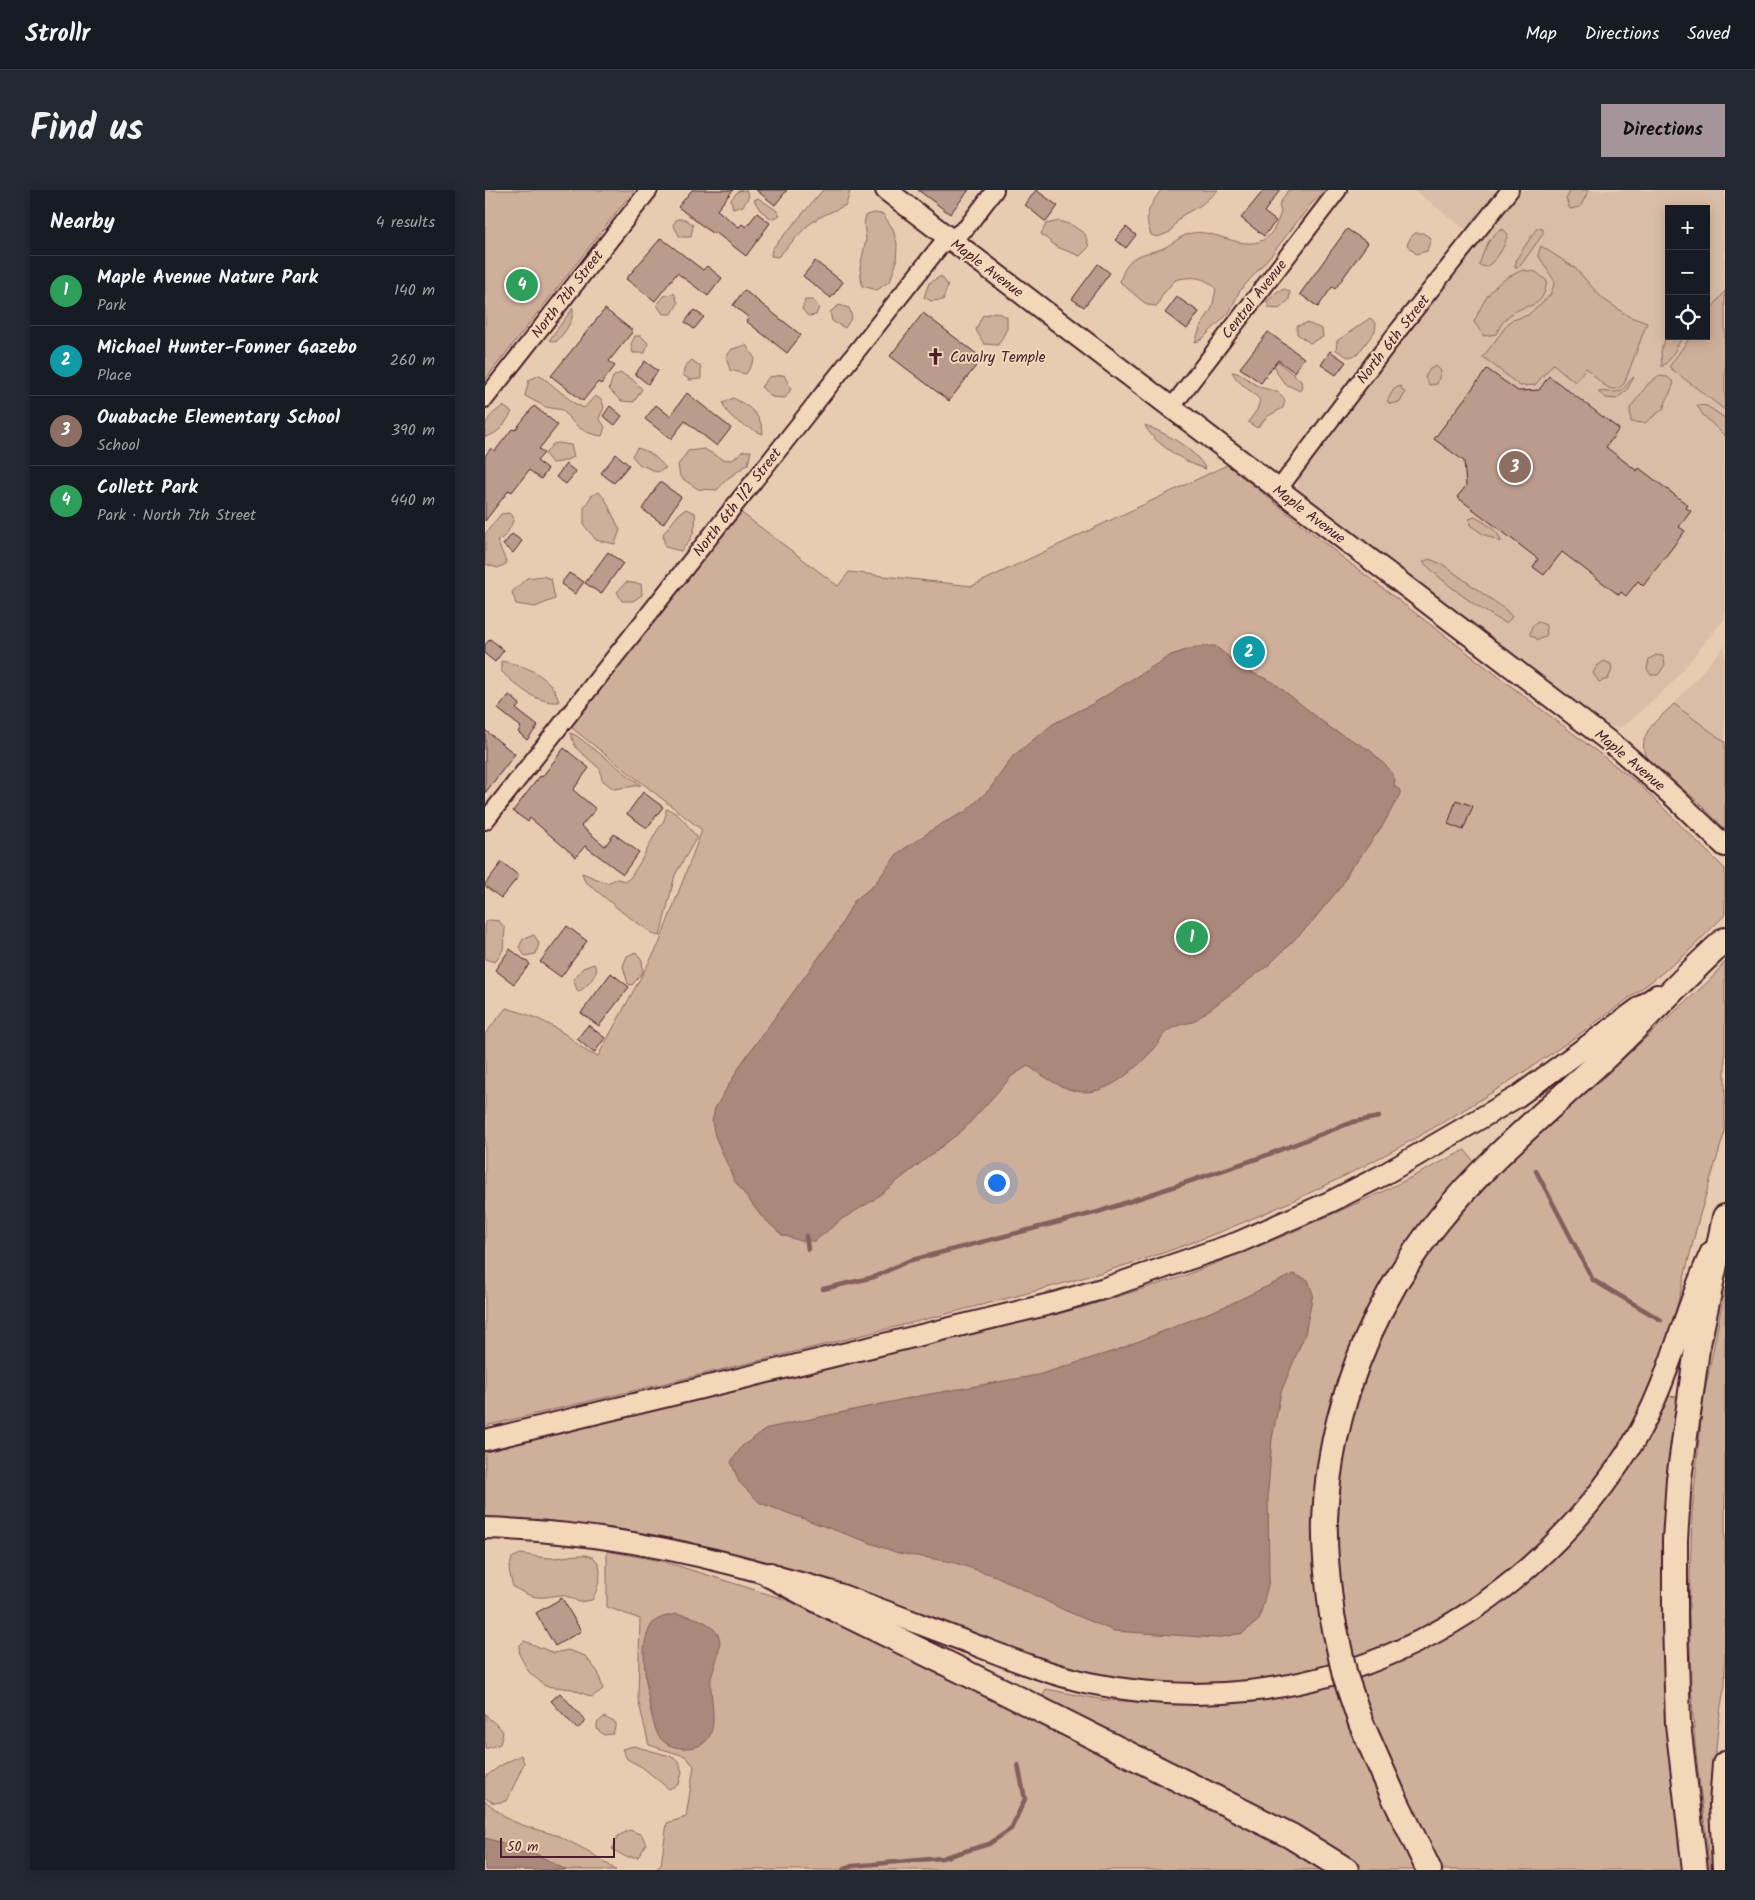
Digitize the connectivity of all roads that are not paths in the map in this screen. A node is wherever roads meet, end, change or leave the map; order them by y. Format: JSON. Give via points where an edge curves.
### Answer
{"nodes":[{"id":1,"x":649,"y":190,"type":"edge"},
{"id":2,"x":886,"y":190,"type":"edge"},
{"id":3,"x":995,"y":190,"type":"edge"},
{"id":4,"x":1338,"y":190,"type":"edge"},
{"id":5,"x":1510,"y":190,"type":"edge"},
{"id":6,"x":950,"y":239,"type":"junction"},
{"id":7,"x":485,"y":399,"type":"edge"},
{"id":8,"x":1171,"y":408,"type":"junction"},
{"id":9,"x":1278,"y":490,"type":"junction"},
{"id":10,"x":486,"y":819,"type":"edge"},
{"id":11,"x":1725,"y":846,"type":"edge"},
{"id":12,"x":1725,"y":940,"type":"edge"},
{"id":13,"x":1699,"y":964,"type":"junction"},
{"id":14,"x":1724,"y":1223,"type":"edge"},
{"id":15,"x":485,"y":1440,"type":"edge"},
{"id":16,"x":485,"y":1528,"type":"edge"},
{"id":17,"x":770,"y":1575,"type":"junction"},
{"id":18,"x":1725,"y":1764,"type":"edge"},
{"id":19,"x":1725,"y":1869,"type":"edge"},
{"id":20,"x":1346,"y":1870,"type":"edge"},
{"id":21,"x":1429,"y":1870,"type":"edge"},
{"id":22,"x":1695,"y":1870,"type":"edge"}],
"edges":[{"from":1,"to":7,"type":"street","name":"North 7th Street"},
{"from":2,"to":6,"type":"main road","name":"Maple Avenue"},
{"from":3,"to":6,"type":"street","name":"North 6th 1/2 Street","via":[[966,228]]},
{"from":4,"to":8,"type":"street","name":"Central Avenue"},
{"from":5,"to":9,"type":"street","name":"North 6th Street","via":[[1397,332]]},
{"from":6,"to":8,"type":"main road","name":"Maple Avenue"},
{"from":6,"to":10,"type":"street","name":"North 6th 1/2 Street","via":[[936,251]]},
{"from":8,"to":9,"type":"main road","name":"Maple Avenue"},
{"from":9,"to":11,"type":"main road","name":"Maple Avenue","via":[[1619,749]]},
{"from":12,"to":13,"type":"highway"},
{"from":13,"to":15,"type":"main road","via":[[1517,1097],[1383,1175],[1239,1242],[1054,1303]]},
{"from":13,"to":21,"type":"highway","bridge":true,"via":[[1614,1049],[1490,1164],[1439,1220],[1411,1257],[1377,1315],[1353,1373],[1332,1456],[1325,1520],[1332,1615],[1345,1676],[1361,1723]]},
{"from":14,"to":17,"type":"main road","via":[[1696,1285],[1649,1414],[1603,1485],[1553,1545],[1518,1577],[1444,1628],[1389,1655],[1297,1685],[1247,1692],[1202,1695],[1135,1690],[1035,1669],[834,1593]]},
{"from":14,"to":22,"type":"highway","via":[[1697,1349],[1679,1479],[1675,1540],[1678,1724]]},
{"from":16,"to":17,"type":"main road","via":[[549,1531],[649,1544]]},
{"from":17,"to":20,"type":"highway","via":[[1283,1832]]},
{"from":18,"to":19,"type":"highway"}]}
